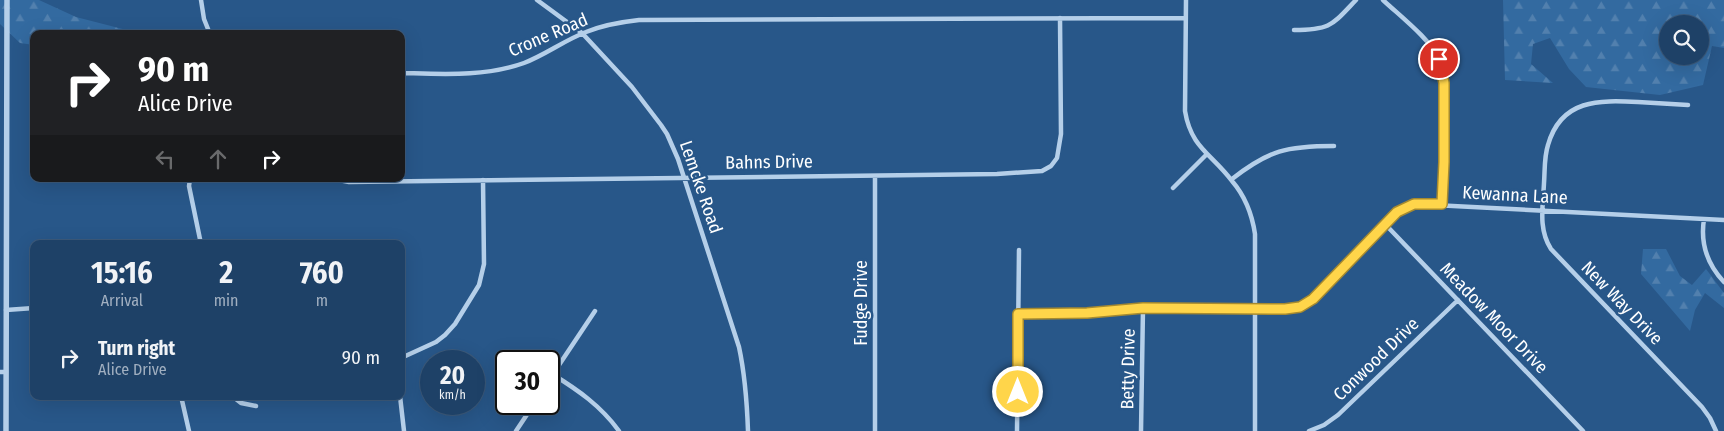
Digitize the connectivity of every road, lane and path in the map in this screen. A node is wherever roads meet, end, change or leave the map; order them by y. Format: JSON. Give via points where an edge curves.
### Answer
{"nodes":[{"id":1,"x":7,"y":0,"type":"edge"},
{"id":2,"x":201,"y":0,"type":"edge"},
{"id":3,"x":537,"y":0,"type":"edge"},
{"id":4,"x":1186,"y":0,"type":"edge"},
{"id":5,"x":1356,"y":0,"type":"edge"},
{"id":6,"x":1384,"y":0,"type":"edge"},
{"id":7,"x":1060,"y":18,"type":"junction"},
{"id":8,"x":1186,"y":18,"type":"junction"},
{"id":9,"x":208,"y":30,"type":"edge"},
{"id":10,"x":1294,"y":30,"type":"dead end"},
{"id":11,"x":582,"y":34,"type":"junction"},
{"id":12,"x":405,"y":74,"type":"edge"},
{"id":13,"x":1688,"y":104,"type":"dead end"},
{"id":14,"x":1334,"y":146,"type":"dead end"},
{"id":15,"x":1206,"y":154,"type":"junction"},
{"id":16,"x":876,"y":176,"type":"junction"},
{"id":17,"x":684,"y":177,"type":"junction"},
{"id":18,"x":1232,"y":179,"type":"junction"},
{"id":19,"x":484,"y":180,"type":"junction"},
{"id":20,"x":405,"y":181,"type":"edge"},
{"id":21,"x":190,"y":182,"type":"edge"},
{"id":22,"x":1173,"y":188,"type":"dead end"},
{"id":23,"x":1442,"y":204,"type":"junction"},
{"id":24,"x":1542,"y":210,"type":"junction"},
{"id":25,"x":1704,"y":219,"type":"junction"},
{"id":26,"x":1724,"y":220,"type":"edge"},
{"id":27,"x":1384,"y":224,"type":"junction"},
{"id":28,"x":3,"y":234,"type":"edge"},
{"id":29,"x":200,"y":240,"type":"edge"},
{"id":30,"x":1019,"y":250,"type":"dead end"},
{"id":31,"x":1724,"y":282,"type":"edge"},
{"id":32,"x":1458,"y":300,"type":"junction"},
{"id":33,"x":30,"y":308,"type":"edge"},
{"id":34,"x":1143,"y":308,"type":"junction"},
{"id":35,"x":1256,"y":309,"type":"junction"},
{"id":36,"x":6,"y":310,"type":"junction"},
{"id":37,"x":595,"y":311,"type":"dead end"},
{"id":38,"x":1018,"y":314,"type":"junction"},
{"id":39,"x":405,"y":356,"type":"edge"},
{"id":40,"x":560,"y":362,"type":"edge"},
{"id":41,"x":3,"y":372,"type":"edge"},
{"id":42,"x":560,"y":379,"type":"edge"},
{"id":43,"x":182,"y":400,"type":"edge"},
{"id":44,"x":237,"y":400,"type":"edge"},
{"id":45,"x":400,"y":400,"type":"edge"},
{"id":46,"x":256,"y":406,"type":"dead end"},
{"id":47,"x":527,"y":415,"type":"edge"},
{"id":48,"x":6,"y":431,"type":"edge"},
{"id":49,"x":189,"y":431,"type":"edge"},
{"id":50,"x":404,"y":431,"type":"edge"},
{"id":51,"x":516,"y":431,"type":"edge"},
{"id":52,"x":619,"y":431,"type":"edge"},
{"id":53,"x":748,"y":431,"type":"edge"},
{"id":54,"x":875,"y":431,"type":"edge"},
{"id":55,"x":1017,"y":431,"type":"edge"},
{"id":56,"x":1141,"y":431,"type":"edge"},
{"id":57,"x":1255,"y":431,"type":"edge"},
{"id":58,"x":1309,"y":431,"type":"edge"},
{"id":59,"x":1583,"y":431,"type":"edge"},
{"id":60,"x":1716,"y":431,"type":"edge"}],
"edges":[{"from":1,"to":28,"type":"street"},
{"from":2,"to":9,"type":"street"},
{"from":3,"to":11,"type":"street","name":"Lemcke Road"},
{"from":4,"to":8,"type":"street"},
{"from":5,"to":10,"type":"street","via":[[1330,25],[1315,30]]},
{"from":6,"to":23,"type":"street","via":[[1427,42],[1441,65],[1444,83]]},
{"from":7,"to":8,"type":"street","name":"Crone Road"},
{"from":7,"to":11,"type":"street","name":"Crone Road","via":[[658,19],[608,25]]},
{"from":7,"to":16,"type":"street","name":"Bahns Drive","via":[[1061,134],[1059,154],[1051,166],[1029,173]]},
{"from":8,"to":15,"type":"street","via":[[1185,111],[1193,138]]},
{"from":11,"to":12,"type":"street","name":"Crone Road","via":[[523,63],[502,69],[478,73]]},
{"from":11,"to":17,"type":"street","name":"Lemcke Road","via":[[632,87],[661,124]]},
{"from":13,"to":24,"type":"street","name":"New Way Drive","via":[[1609,100],[1577,108],[1563,119],[1550,138]]},
{"from":14,"to":18,"type":"street","via":[[1295,147],[1277,152],[1259,159]]},
{"from":15,"to":18,"type":"street"},
{"from":15,"to":22,"type":"street"},
{"from":16,"to":17,"type":"street","name":"Bahns Drive"},
{"from":16,"to":54,"type":"street","name":"Fudge Drive"},
{"from":17,"to":19,"type":"street","name":"Bahns Drive"},
{"from":17,"to":53,"type":"street","name":"Lemcke Road","via":[[739,347],[746,386]]},
{"from":18,"to":35,"type":"street","via":[[1253,223]]},
{"from":19,"to":20,"type":"street","name":"Bahns Drive"},
{"from":19,"to":39,"type":"street","via":[[484,264],[479,285],[445,335]]},
{"from":21,"to":29,"type":"street"},
{"from":23,"to":24,"type":"street","name":"Kewanna Lane"},
{"from":23,"to":27,"type":"street","name":"Kewanna Lane","via":[[1409,206]]},
{"from":24,"to":25,"type":"street","name":"Kewanna Lane"},
{"from":24,"to":60,"type":"street","name":"New Way Drive","via":[[1544,235],[1551,249],[1702,407]]},
{"from":25,"to":26,"type":"street","name":"Kewanna Lane"},
{"from":25,"to":31,"type":"street","via":[[1704,250],[1714,271]]},
{"from":27,"to":32,"type":"street","name":"Meadow Moor Drive"},
{"from":27,"to":35,"type":"street","name":"Kewanna Lane","via":[[1309,302],[1291,309]]},
{"from":28,"to":36,"type":"street"},
{"from":30,"to":38,"type":"street"},
{"from":32,"to":58,"type":"street","name":"Conwood Drive","via":[[1338,415]]},
{"from":32,"to":59,"type":"street","name":"Meadow Moor Drive"},
{"from":33,"to":36,"type":"street"},
{"from":34,"to":35,"type":"street","name":"Kewanna Lane"},
{"from":34,"to":38,"type":"street","name":"Kewanna Lane"},
{"from":34,"to":56,"type":"street","name":"Betty Drive"},
{"from":35,"to":57,"type":"street"},
{"from":36,"to":41,"type":"street"},
{"from":37,"to":40,"type":"street"},
{"from":38,"to":55,"type":"street"},
{"from":41,"to":48,"type":"street"},
{"from":42,"to":52,"type":"street","via":[[604,412]]},
{"from":43,"to":49,"type":"street"},
{"from":44,"to":46,"type":"street"},
{"from":45,"to":50,"type":"street"},
{"from":47,"to":51,"type":"street"}]}
